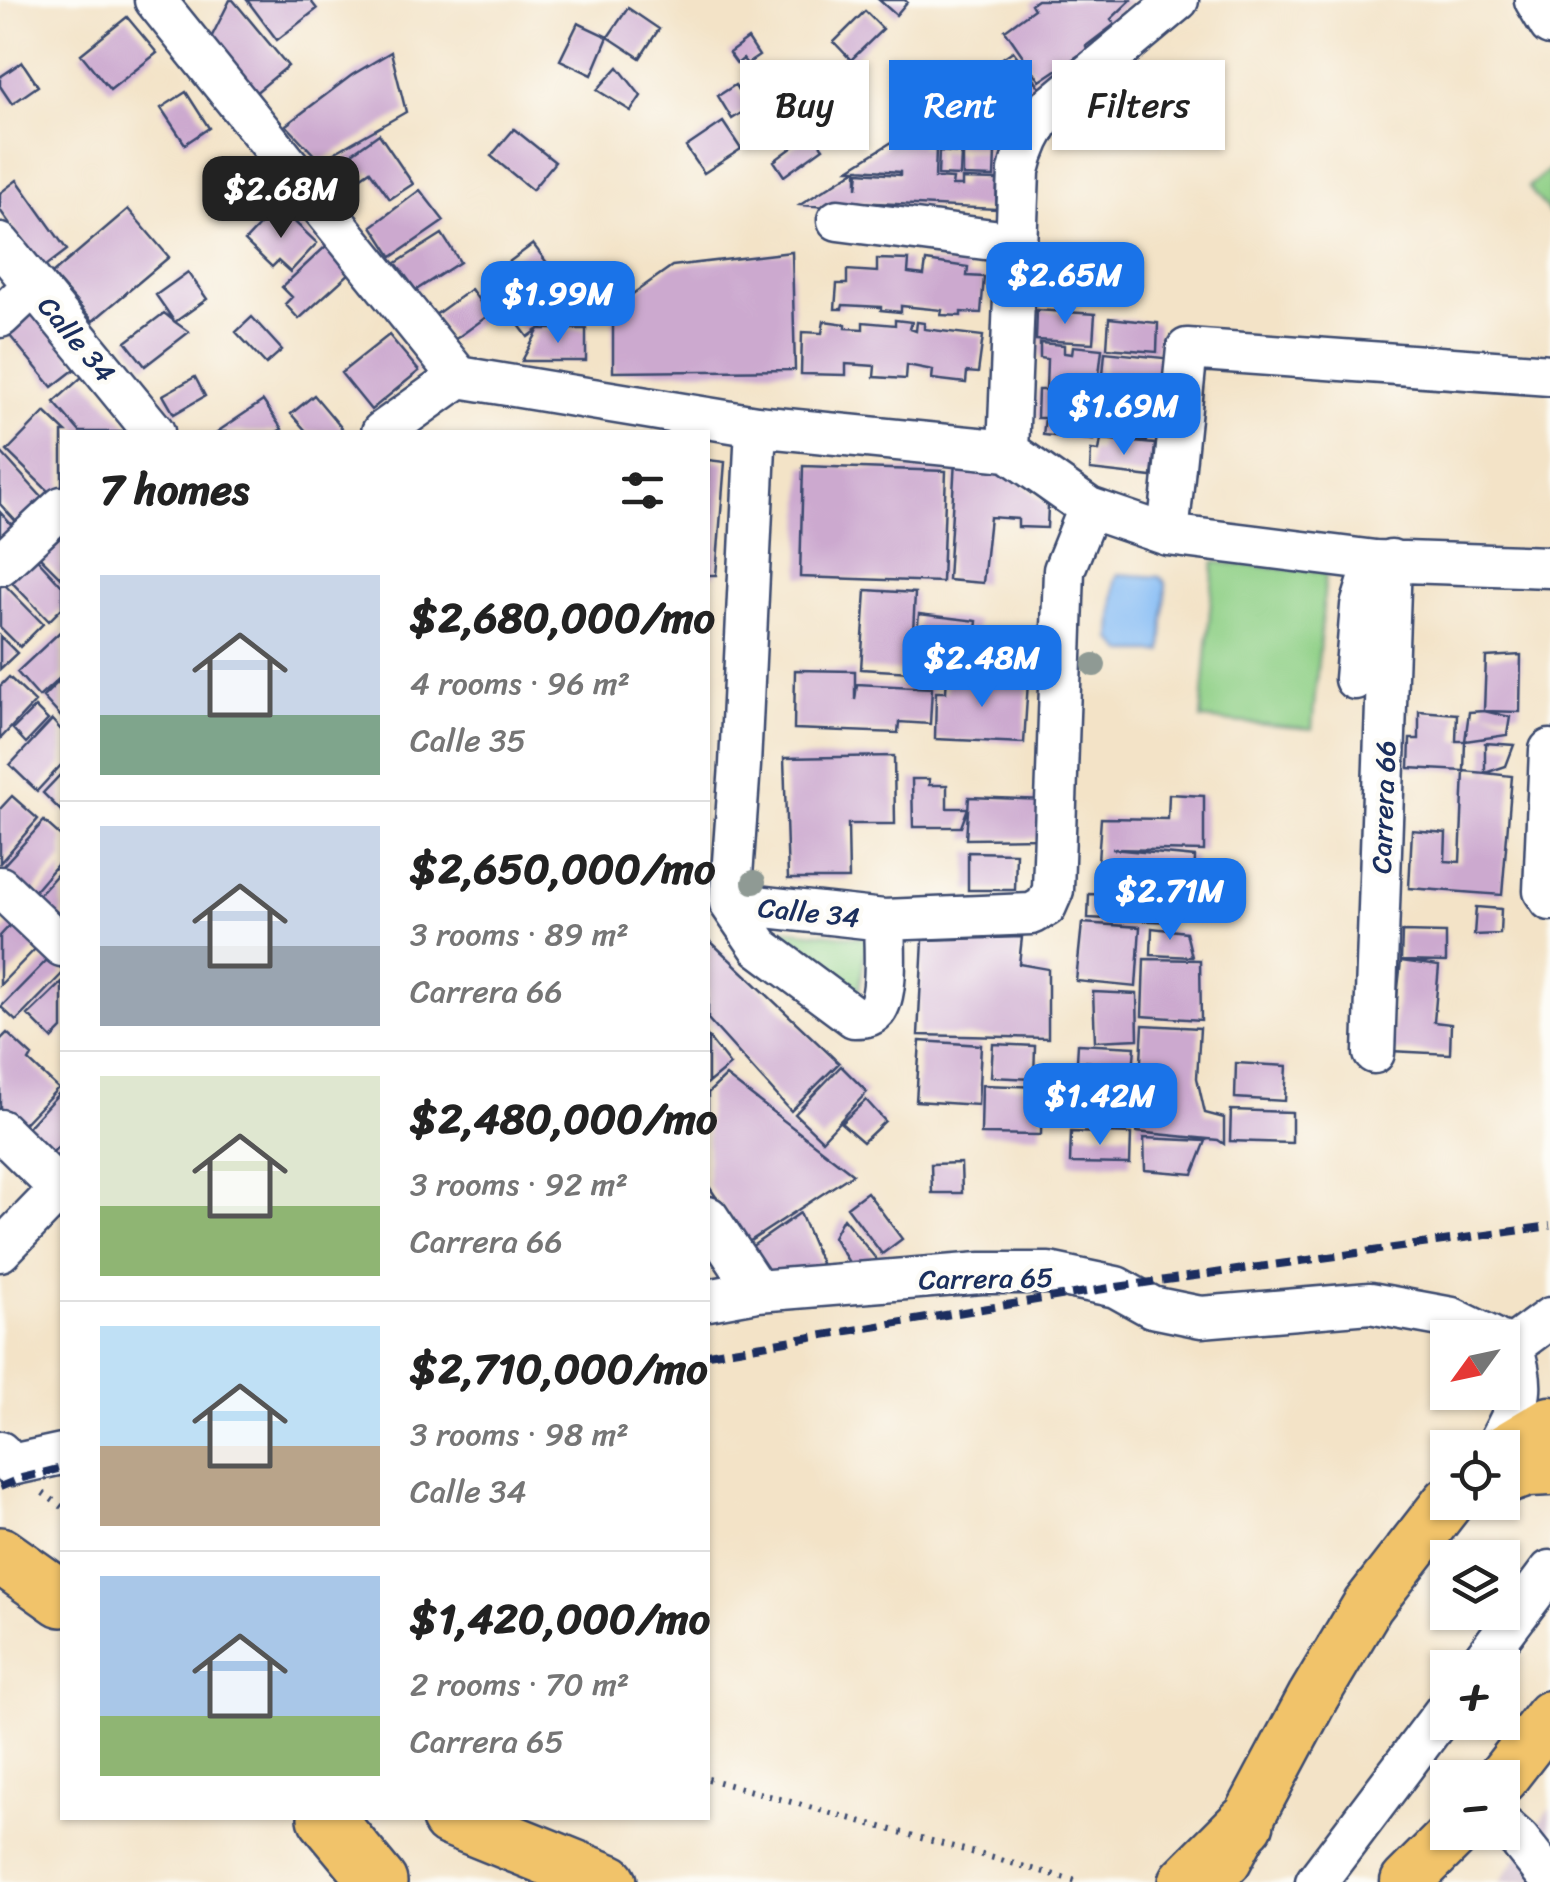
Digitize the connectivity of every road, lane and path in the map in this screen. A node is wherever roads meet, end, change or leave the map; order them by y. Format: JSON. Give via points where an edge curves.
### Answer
{"nodes":[{"id":1,"x":1178,"y":0,"type":"edge"},
{"id":2,"x":1535,"y":0,"type":"edge"},
{"id":3,"x":175,"y":6,"type":"edge"},
{"id":4,"x":1550,"y":25,"type":"edge"},
{"id":5,"x":838,"y":220,"type":"dead end"},
{"id":6,"x":0,"y":244,"type":"edge"},
{"id":7,"x":1016,"y":244,"type":"junction"},
{"id":8,"x":33,"y":286,"type":"junction"},
{"id":9,"x":0,"y":317,"type":"edge"},
{"id":10,"x":1550,"y":375,"type":"edge"},
{"id":11,"x":459,"y":377,"type":"junction"},
{"id":12,"x":756,"y":426,"type":"junction"},
{"id":13,"x":148,"y":430,"type":"edge"},
{"id":14,"x":385,"y":430,"type":"edge"},
{"id":15,"x":1008,"y":451,"type":"junction"},
{"id":16,"x":1089,"y":508,"type":"junction"},
{"id":17,"x":60,"y":509,"type":"edge"},
{"id":18,"x":1168,"y":535,"type":"junction"},
{"id":19,"x":1383,"y":560,"type":"junction"},
{"id":20,"x":0,"y":565,"type":"edge"},
{"id":21,"x":1550,"y":567,"type":"edge"},
{"id":22,"x":1356,"y":679,"type":"dead end"},
{"id":23,"x":1550,"y":750,"type":"edge"},
{"id":24,"x":0,"y":887,"type":"edge"},
{"id":25,"x":1550,"y":900,"type":"edge"},
{"id":26,"x":730,"y":903,"type":"junction"},
{"id":27,"x":884,"y":920,"type":"junction"},
{"id":28,"x":60,"y":944,"type":"edge"},
{"id":29,"x":1374,"y":1053,"type":"dead end"},
{"id":30,"x":0,"y":1130,"type":"edge"},
{"id":31,"x":60,"y":1187,"type":"edge"},
{"id":32,"x":60,"y":1189,"type":"edge"},
{"id":33,"x":710,"y":1220,"type":"edge"},
{"id":34,"x":0,"y":1251,"type":"edge"},
{"id":35,"x":757,"y":1291,"type":"junction"},
{"id":36,"x":710,"y":1300,"type":"edge"},
{"id":37,"x":1550,"y":1318,"type":"edge"},
{"id":38,"x":1456,"y":1320,"type":"edge"},
{"id":39,"x":1520,"y":1333,"type":"edge"},
{"id":40,"x":1520,"y":1372,"type":"edge"},
{"id":41,"x":1520,"y":1399,"type":"edge"},
{"id":42,"x":1550,"y":1422,"type":"edge"},
{"id":43,"x":1520,"y":1438,"type":"edge"},
{"id":44,"x":60,"y":1454,"type":"edge"},
{"id":45,"x":6,"y":1459,"type":"edge"},
{"id":46,"x":1550,"y":1470,"type":"edge"},
{"id":47,"x":1520,"y":1474,"type":"edge"},
{"id":48,"x":1433,"y":1520,"type":"edge"},
{"id":49,"x":1550,"y":1571,"type":"edge"},
{"id":50,"x":1491,"y":1650,"type":"edge"},
{"id":51,"x":1550,"y":1716,"type":"edge"},
{"id":52,"x":1430,"y":1731,"type":"edge"},
{"id":53,"x":1516,"y":1760,"type":"edge"},
{"id":54,"x":710,"y":1780,"type":"edge"},
{"id":55,"x":328,"y":1820,"type":"edge"},
{"id":56,"x":427,"y":1820,"type":"edge"},
{"id":57,"x":455,"y":1820,"type":"edge"},
{"id":58,"x":1246,"y":1822,"type":"junction"},
{"id":59,"x":1520,"y":1841,"type":"edge"},
{"id":60,"x":1550,"y":1880,"type":"edge"},
{"id":61,"x":379,"y":1882,"type":"edge"},
{"id":62,"x":526,"y":1882,"type":"edge"},
{"id":63,"x":609,"y":1882,"type":"edge"},
{"id":64,"x":1080,"y":1882,"type":"edge"},
{"id":65,"x":1187,"y":1882,"type":"edge"},
{"id":66,"x":1215,"y":1882,"type":"edge"},
{"id":67,"x":1316,"y":1882,"type":"edge"}],
"edges":[{"from":1,"to":7,"type":"street","via":[[1033,129],[1019,171]]},
{"from":2,"to":4,"type":"street"},
{"from":3,"to":11,"type":"street"},
{"from":5,"to":7,"type":"street"},
{"from":6,"to":8,"type":"street","name":"Calle 34"},
{"from":7,"to":15,"type":"street"},
{"from":8,"to":9,"type":"street"},
{"from":8,"to":13,"type":"street","name":"Calle 34"},
{"from":10,"to":18,"type":"street","via":[[1187,349]]},
{"from":11,"to":12,"type":"street"},
{"from":11,"to":14,"type":"street"},
{"from":12,"to":15,"type":"street"},
{"from":12,"to":26,"type":"street","name":"Calle 34"},
{"from":15,"to":16,"type":"street"},
{"from":16,"to":18,"type":"street"},
{"from":16,"to":27,"type":"street","name":"Calle 34","via":[[1064,570],[1053,890],[1046,906],[1032,914]]},
{"from":17,"to":20,"type":"street"},
{"from":18,"to":19,"type":"street"},
{"from":19,"to":21,"type":"street"},
{"from":19,"to":22,"type":"street","via":[[1361,606]]},
{"from":19,"to":29,"type":"street","name":"Carrera 66"},
{"from":23,"to":25,"type":"street","via":[[1544,892]]},
{"from":24,"to":28,"type":"street"},
{"from":26,"to":27,"type":"street","name":"Calle 34"},
{"from":26,"to":27,"type":"street","via":[[760,947],[854,1018],[868,1017],[883,995]]},
{"from":30,"to":31,"type":"street"},
{"from":32,"to":34,"type":"street"},
{"from":33,"to":35,"type":"street"},
{"from":35,"to":36,"type":"street","name":"Carrera 65"},
{"from":35,"to":38,"type":"street","name":"Carrera 65","via":[[1049,1273],[1116,1287],[1152,1307],[1200,1317],[1370,1302]]},
{"from":37,"to":39,"type":"street"},
{"from":40,"to":41,"type":"street"},
{"from":42,"to":43,"type":"main road"},
{"from":44,"to":45,"type":"street"},
{"from":46,"to":47,"type":"main road"},
{"from":48,"to":58,"type":"main road","via":[[1368,1604]]},
{"from":49,"to":50,"type":"street"},
{"from":51,"to":53,"type":"main road"},
{"from":52,"to":67,"type":"street"},
{"from":54,"to":64,"type":"path"},
{"from":55,"to":61,"type":"highway"},
{"from":56,"to":62,"type":"highway"},
{"from":57,"to":63,"type":"highway"},
{"from":58,"to":65,"type":"highway"},
{"from":58,"to":66,"type":"main road"},
{"from":59,"to":60,"type":"street"}]}
